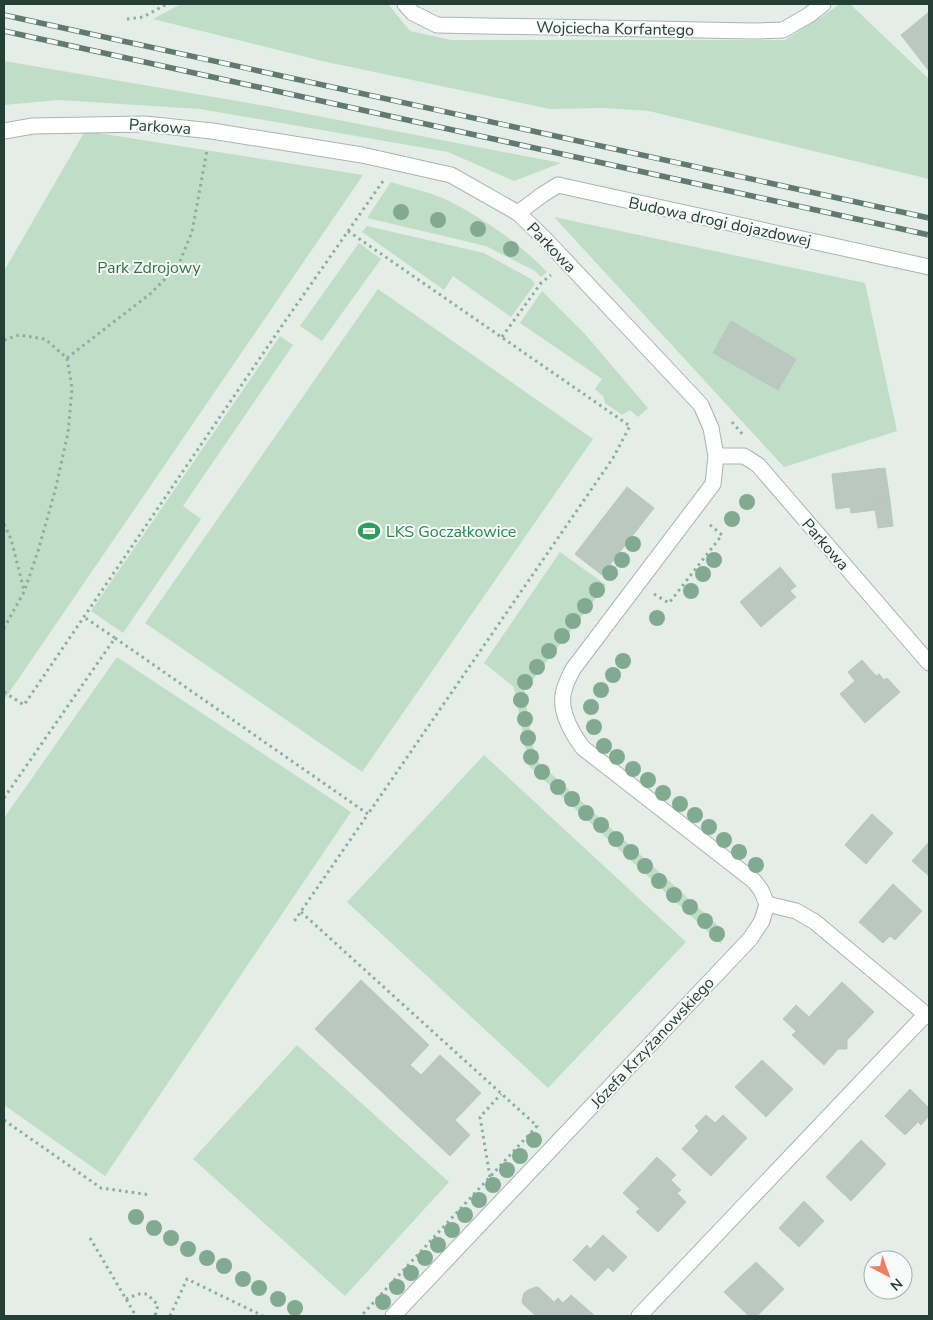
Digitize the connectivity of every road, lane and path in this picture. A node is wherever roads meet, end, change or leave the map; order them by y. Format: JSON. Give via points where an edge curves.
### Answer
{"nodes":[{"id":1,"x":167,"y":4,"type":"edge"},
{"id":2,"x":405,"y":4,"type":"edge"},
{"id":3,"x":823,"y":4,"type":"edge"},
{"id":4,"x":127,"y":19,"type":"dead end"},
{"id":5,"x":4,"y":131,"type":"edge"},
{"id":6,"x":208,"y":146,"type":"dead end"},
{"id":7,"x":387,"y":176,"type":"dead end"},
{"id":8,"x":518,"y":213,"type":"junction"},
{"id":9,"x":348,"y":231,"type":"junction"},
{"id":10,"x":929,"y":266,"type":"edge"},
{"id":11,"x":553,"y":272,"type":"dead end"},
{"id":12,"x":502,"y":337,"type":"junction"},
{"id":13,"x":4,"y":340,"type":"edge"},
{"id":14,"x":67,"y":358,"type":"junction"},
{"id":15,"x":728,"y":417,"type":"dead end"},
{"id":16,"x":716,"y":456,"type":"junction"},
{"id":17,"x":758,"y":465,"type":"junction"},
{"id":18,"x":705,"y":521,"type":"dead end"},
{"id":19,"x":4,"y":524,"type":"edge"},
{"id":20,"x":24,"y":592,"type":"junction"},
{"id":21,"x":632,"y":594,"type":"junction"},
{"id":22,"x":84,"y":617,"type":"junction"},
{"id":23,"x":4,"y":628,"type":"edge"},
{"id":24,"x":115,"y":638,"type":"junction"},
{"id":25,"x":929,"y":663,"type":"edge"},
{"id":26,"x":4,"y":692,"type":"edge"},
{"id":27,"x":4,"y":798,"type":"edge"},
{"id":28,"x":368,"y":814,"type":"junction"},
{"id":29,"x":767,"y":904,"type":"junction"},
{"id":30,"x":301,"y":912,"type":"junction"},
{"id":31,"x":293,"y":923,"type":"dead end"},
{"id":32,"x":927,"y":1016,"type":"edge"},
{"id":33,"x":501,"y":1094,"type":"junction"},
{"id":34,"x":4,"y":1120,"type":"edge"},
{"id":35,"x":490,"y":1177,"type":"junction"},
{"id":36,"x":151,"y":1195,"type":"dead end"},
{"id":37,"x":90,"y":1238,"type":"dead end"},
{"id":38,"x":126,"y":1299,"type":"junction"},
{"id":39,"x":254,"y":1312,"type":"junction"},
{"id":40,"x":171,"y":1315,"type":"edge"},
{"id":41,"x":136,"y":1316,"type":"edge"},
{"id":42,"x":155,"y":1316,"type":"edge"},
{"id":43,"x":178,"y":1316,"type":"edge"},
{"id":44,"x":251,"y":1316,"type":"edge"},
{"id":45,"x":264,"y":1316,"type":"edge"},
{"id":46,"x":361,"y":1316,"type":"edge"},
{"id":47,"x":393,"y":1316,"type":"edge"},
{"id":48,"x":639,"y":1316,"type":"edge"}],
"edges":[{"from":1,"to":4,"type":"path","via":[[143,17]]},
{"from":2,"to":3,"type":"street","name":"Wojciecha Korfantego","via":[[413,13],[437,24],[753,31],[783,30]]},
{"from":5,"to":8,"type":"street","name":"Parkowa","via":[[32,126],[145,124],[212,131],[362,155],[451,175]]},
{"from":6,"to":14,"type":"path","via":[[192,232],[178,266],[150,294]]},
{"from":7,"to":9,"type":"path"},
{"from":8,"to":10,"type":"street","name":"Budowa drogi dojazdowej","via":[[558,185]]},
{"from":8,"to":16,"type":"street","name":"Parkowa","via":[[701,405],[711,428]]},
{"from":9,"to":12,"type":"path"},
{"from":9,"to":22,"type":"path"},
{"from":11,"to":12,"type":"path","via":[[541,283]]},
{"from":12,"to":28,"type":"path","via":[[630,426],[613,458]]},
{"from":13,"to":14,"type":"path","via":[[19,335],[45,339]]},
{"from":14,"to":20,"type":"path","via":[[72,388],[68,433],[56,492]]},
{"from":15,"to":17,"type":"path","via":[[753,448]]},
{"from":16,"to":17,"type":"street","name":"Parkowa","via":[[744,456]]},
{"from":16,"to":21,"type":"street","via":[[713,484]]},
{"from":17,"to":25,"type":"street","name":"Parkowa"},
{"from":18,"to":21,"type":"path","via":[[722,534],[669,603],[653,593],[644,603]]},
{"from":19,"to":20,"type":"path"},
{"from":20,"to":23,"type":"path"},
{"from":21,"to":29,"type":"street","via":[[573,669],[564,689],[564,712],[570,732],[583,748],[754,881]]},
{"from":22,"to":24,"type":"path"},
{"from":22,"to":26,"type":"path","via":[[24,705]]},
{"from":24,"to":27,"type":"path"},
{"from":24,"to":28,"type":"path"},
{"from":28,"to":30,"type":"path"},
{"from":29,"to":32,"type":"street","via":[[796,910],[815,922]]},
{"from":29,"to":47,"type":"street","name":"Józefa Krzyżanowskiego","via":[[762,921],[750,939]]},
{"from":30,"to":31,"type":"path"},
{"from":30,"to":33,"type":"path"},
{"from":32,"to":48,"type":"street"},
{"from":33,"to":35,"type":"path","via":[[480,1117]]},
{"from":33,"to":35,"type":"path","via":[[537,1126]]},
{"from":34,"to":36,"type":"path","via":[[101,1188]]},
{"from":35,"to":46,"type":"path"},
{"from":37,"to":38,"type":"path"},
{"from":38,"to":41,"type":"path"},
{"from":38,"to":42,"type":"path","via":[[138,1294],[154,1298],[158,1305]]},
{"from":39,"to":40,"type":"path","via":[[187,1278]]},
{"from":39,"to":44,"type":"path"},
{"from":39,"to":45,"type":"path"},
{"from":40,"to":43,"type":"path"}]}
